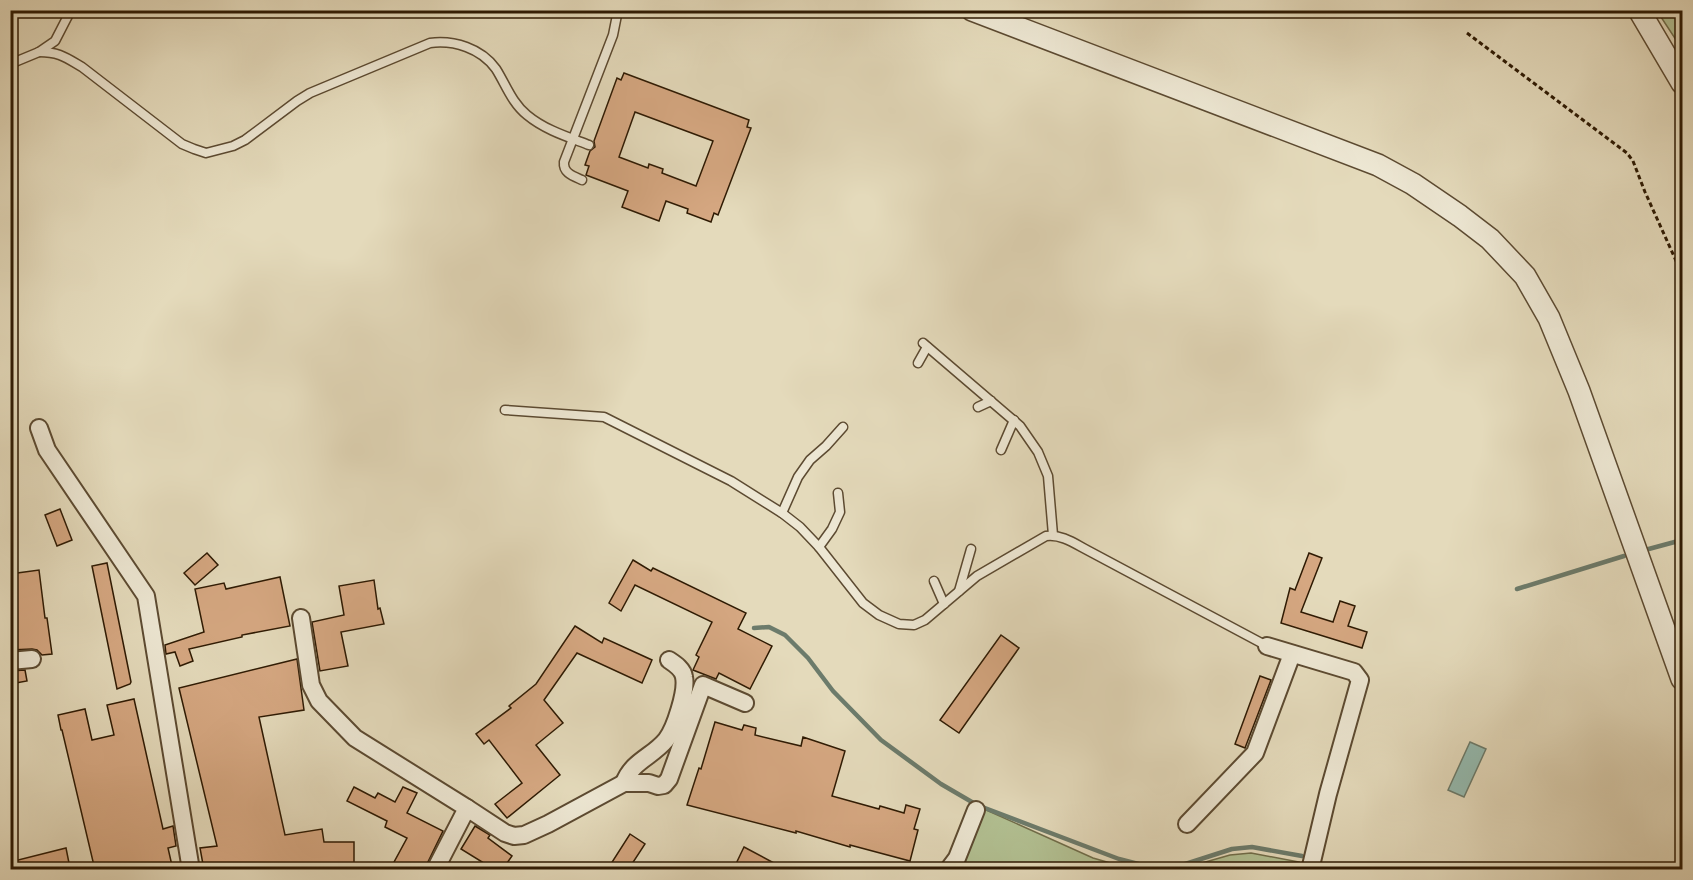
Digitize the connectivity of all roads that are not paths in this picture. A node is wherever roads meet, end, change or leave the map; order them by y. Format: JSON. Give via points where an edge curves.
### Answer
{"nodes":[{"id":1,"x":71,"y":10,"type":"edge"},
{"id":2,"x":618,"y":10,"type":"edge"},
{"id":3,"x":972,"y":10,"type":"edge"},
{"id":4,"x":1639,"y":10,"type":"edge"},
{"id":5,"x":39,"y":52,"type":"junction"},
{"id":6,"x":10,"y":64,"type":"edge"},
{"id":7,"x":1683,"y":83,"type":"edge"},
{"id":8,"x":573,"y":139,"type":"junction"},
{"id":9,"x":589,"y":145,"type":"dead end"},
{"id":10,"x":582,"y":180,"type":"dead end"},
{"id":11,"x":918,"y":363,"type":"dead end"},
{"id":12,"x":991,"y":401,"type":"junction"},
{"id":13,"x":978,"y":406,"type":"dead end"},
{"id":14,"x":505,"y":410,"type":"dead end"},
{"id":15,"x":1014,"y":420,"type":"junction"},
{"id":16,"x":843,"y":427,"type":"dead end"},
{"id":17,"x":39,"y":428,"type":"dead end"},
{"id":18,"x":1000,"y":450,"type":"dead end"},
{"id":19,"x":838,"y":493,"type":"dead end"},
{"id":20,"x":782,"y":513,"type":"junction"},
{"id":21,"x":1053,"y":535,"type":"junction"},
{"id":22,"x":819,"y":547,"type":"junction"},
{"id":23,"x":971,"y":549,"type":"dead end"},
{"id":24,"x":934,"y":581,"type":"dead end"},
{"id":25,"x":959,"y":591,"type":"junction"},
{"id":26,"x":944,"y":604,"type":"junction"},
{"id":27,"x":301,"y":618,"type":"dead end"},
{"id":28,"x":1267,"y":646,"type":"joint"},
{"id":29,"x":1292,"y":654,"type":"junction"},
{"id":30,"x":32,"y":659,"type":"dead end"},
{"id":31,"x":669,"y":660,"type":"dead end"},
{"id":32,"x":10,"y":661,"type":"edge"},
{"id":33,"x":1683,"y":680,"type":"edge"},
{"id":34,"x":745,"y":702,"type":"dead end"},
{"id":35,"x":624,"y":783,"type":"junction"},
{"id":36,"x":466,"y":808,"type":"junction"},
{"id":37,"x":976,"y":810,"type":"dead end"},
{"id":38,"x":1187,"y":824,"type":"dead end"},
{"id":39,"x":191,"y":870,"type":"edge"},
{"id":40,"x":435,"y":870,"type":"edge"},
{"id":41,"x":948,"y":870,"type":"edge"},
{"id":42,"x":1310,"y":870,"type":"edge"}],
"edges":[{"from":1,"to":5,"type":"lane","via":[[55,41]]},
{"from":2,"to":8,"type":"lane","via":[[613,35]]},
{"from":3,"to":33,"type":"street","via":[[1378,165],[1413,184],[1490,239],[1525,276],[1549,318]]},
{"from":4,"to":7,"type":"street"},
{"from":5,"to":6,"type":"lane"},
{"from":5,"to":8,"type":"lane","via":[[64,56],[182,144],[206,153],[246,140],[310,93],[430,43],[446,41],[489,60],[526,115]]},
{"from":8,"to":9,"type":"lane"},
{"from":8,"to":10,"type":"lane","via":[[564,167]]},
{"from":11,"to":12,"type":"lane","via":[[925,345]]},
{"from":12,"to":13,"type":"lane"},
{"from":12,"to":15,"type":"lane"},
{"from":14,"to":20,"type":"lane","via":[[604,417],[731,481]]},
{"from":15,"to":18,"type":"lane"},
{"from":15,"to":21,"type":"lane","via":[[1038,452],[1048,476]]},
{"from":16,"to":20,"type":"lane","via":[[804,468]]},
{"from":17,"to":39,"type":"street","via":[[46,450],[146,596]]},
{"from":19,"to":22,"type":"lane","via":[[840,512]]},
{"from":20,"to":22,"type":"lane"},
{"from":21,"to":25,"type":"lane","via":[[977,576]]},
{"from":21,"to":28,"type":"lane"},
{"from":22,"to":26,"type":"lane","via":[[863,603],[879,615],[899,624],[914,625]]},
{"from":23,"to":25,"type":"lane"},
{"from":24,"to":26,"type":"lane"},
{"from":25,"to":26,"type":"lane"},
{"from":27,"to":36,"type":"street","via":[[311,685],[319,701],[356,738]]},
{"from":28,"to":29,"type":"street"},
{"from":29,"to":38,"type":"street","via":[[1255,753]]},
{"from":29,"to":42,"type":"street","via":[[1354,672],[1360,680]]},
{"from":30,"to":32,"type":"street"},
{"from":31,"to":35,"type":"street","via":[[684,675],[672,732],[660,747],[633,767]]},
{"from":34,"to":35,"type":"street","via":[[703,685],[669,779],[658,786]]},
{"from":35,"to":36,"type":"street","via":[[524,835],[505,833]]},
{"from":36,"to":40,"type":"street"},
{"from":37,"to":41,"type":"street","via":[[957,858]]}]}
